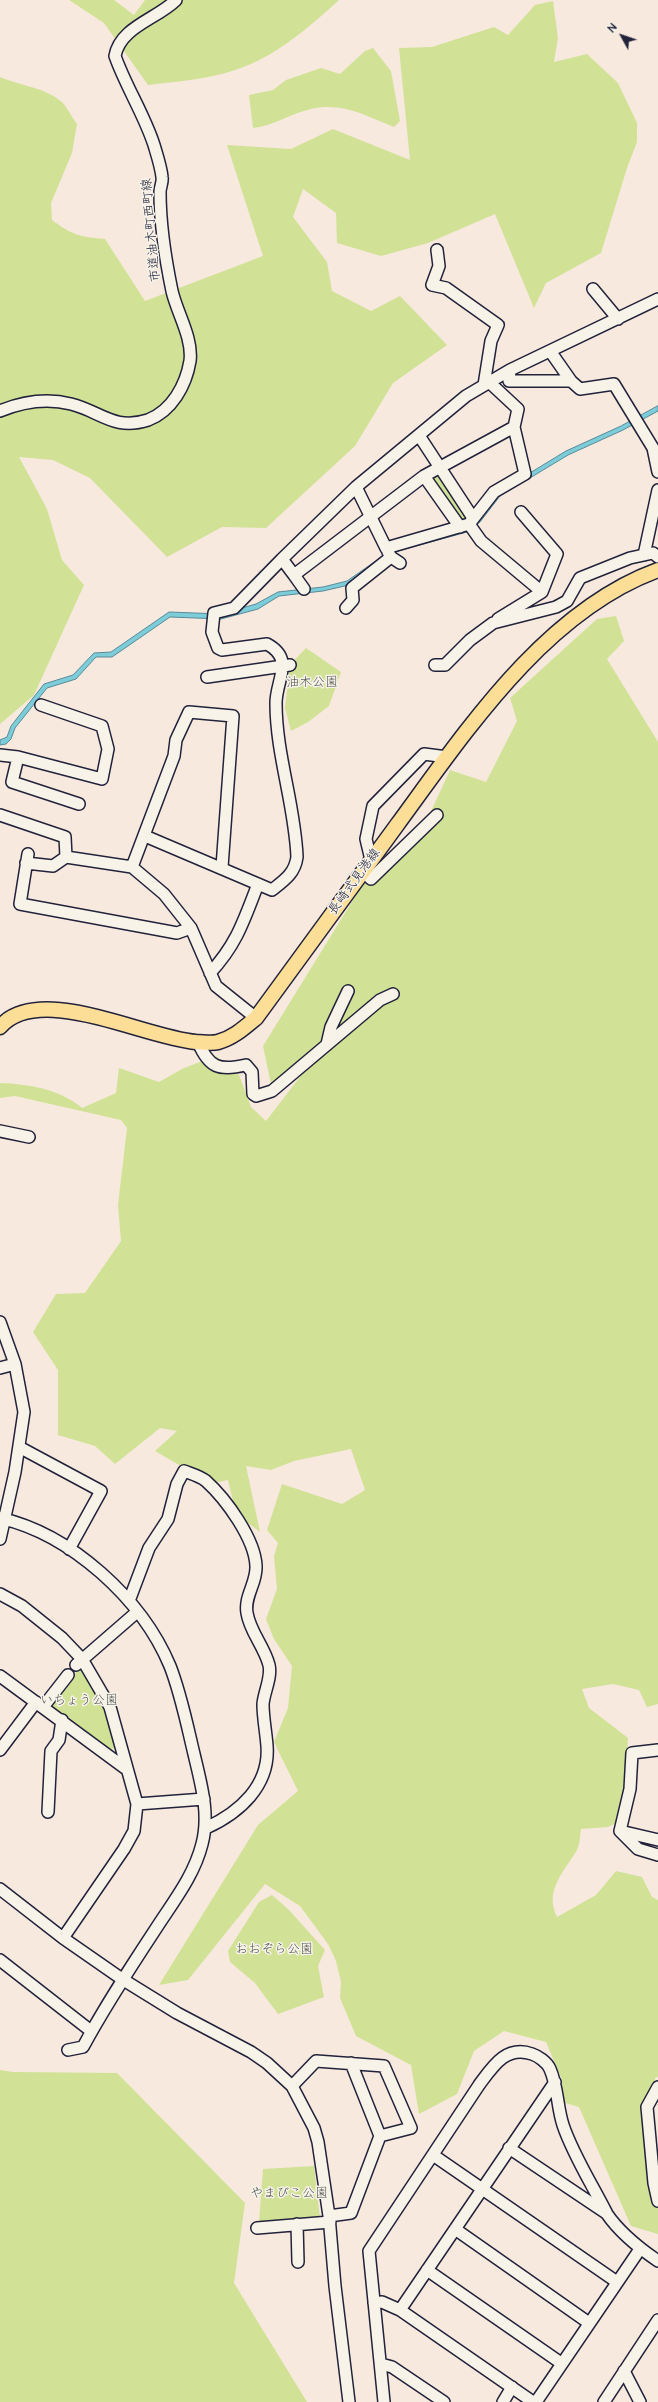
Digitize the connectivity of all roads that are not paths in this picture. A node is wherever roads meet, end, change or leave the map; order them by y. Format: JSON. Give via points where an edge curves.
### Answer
{"nodes":[{"id":1,"x":176,"y":0,"type":"edge"},
{"id":2,"x":437,"y":250,"type":"dead end"},
{"id":3,"x":593,"y":289,"type":"dead end"},
{"id":4,"x":658,"y":299,"type":"edge"},
{"id":5,"x":618,"y":319,"type":"junction"},
{"id":6,"x":550,"y":351,"type":"junction"},
{"id":7,"x":510,"y":370,"type":"junction"},
{"id":8,"x":571,"y":381,"type":"junction"},
{"id":9,"x":487,"y":384,"type":"junction"},
{"id":10,"x":0,"y":412,"type":"edge"},
{"id":11,"x":514,"y":427,"type":"junction"},
{"id":12,"x":420,"y":436,"type":"junction"},
{"id":13,"x":438,"y":467,"type":"junction"},
{"id":14,"x":658,"y":472,"type":"edge"},
{"id":15,"x":424,"y":476,"type":"junction"},
{"id":16,"x":356,"y":487,"type":"junction"},
{"id":17,"x":658,"y":490,"type":"edge"},
{"id":18,"x":521,"y":512,"type":"dead end"},
{"id":19,"x":371,"y":518,"type":"junction"},
{"id":20,"x":467,"y":523,"type":"junction"},
{"id":21,"x":644,"y":555,"type":"junction"},
{"id":22,"x":392,"y":556,"type":"junction"},
{"id":23,"x":658,"y":557,"type":"edge"},
{"id":24,"x":282,"y":559,"type":"junction"},
{"id":25,"x":658,"y":570,"type":"edge"},
{"id":26,"x":294,"y":575,"type":"junction"},
{"id":27,"x":304,"y":589,"type":"dead end"},
{"id":28,"x":542,"y":592,"type":"junction"},
{"id":29,"x":346,"y":608,"type":"dead end"},
{"id":30,"x":493,"y":623,"type":"junction"},
{"id":31,"x":435,"y":665,"type":"dead end"},
{"id":32,"x":287,"y":666,"type":"junction"},
{"id":33,"x":207,"y":677,"type":"dead end"},
{"id":34,"x":41,"y":705,"type":"dead end"},
{"id":35,"x":0,"y":755,"type":"edge"},
{"id":36,"x":18,"y":757,"type":"junction"},
{"id":37,"x":447,"y":757,"type":"junction"},
{"id":38,"x":79,"y":804,"type":"dead end"},
{"id":39,"x":0,"y":815,"type":"edge"},
{"id":40,"x":437,"y":815,"type":"dead end"},
{"id":41,"x":145,"y":836,"type":"junction"},
{"id":42,"x":66,"y":857,"type":"junction"},
{"id":43,"x":367,"y":866,"type":"junction"},
{"id":44,"x":132,"y":867,"type":"junction"},
{"id":45,"x":222,"y":867,"type":"junction"},
{"id":46,"x":258,"y":884,"type":"junction"},
{"id":47,"x":191,"y":928,"type":"junction"},
{"id":48,"x":210,"y":974,"type":"junction"},
{"id":49,"x":348,"y":991,"type":"dead end"},
{"id":50,"x":393,"y":994,"type":"dead end"},
{"id":51,"x":256,"y":1018,"type":"junction"},
{"id":52,"x":0,"y":1027,"type":"edge"},
{"id":53,"x":198,"y":1042,"type":"junction"},
{"id":54,"x":327,"y":1044,"type":"junction"},
{"id":55,"x":0,"y":1131,"type":"edge"},
{"id":56,"x":29,"y":1137,"type":"dead end"},
{"id":57,"x":0,"y":1322,"type":"edge"},
{"id":58,"x":15,"y":1364,"type":"junction"},
{"id":59,"x":0,"y":1368,"type":"edge"},
{"id":60,"x":19,"y":1447,"type":"junction"},
{"id":61,"x":3,"y":1519,"type":"edge"},
{"id":62,"x":0,"y":1539,"type":"edge"},
{"id":63,"x":70,"y":1549,"type":"junction"},
{"id":64,"x":0,"y":1594,"type":"edge"},
{"id":65,"x":129,"y":1601,"type":"junction"},
{"id":66,"x":137,"y":1612,"type":"junction"},
{"id":67,"x":79,"y":1662,"type":"junction"},
{"id":68,"x":68,"y":1674,"type":"dead end"},
{"id":69,"x":0,"y":1676,"type":"edge"},
{"id":70,"x":39,"y":1705,"type":"junction"},
{"id":71,"x":62,"y":1720,"type":"junction"},
{"id":72,"x":1,"y":1747,"type":"edge"},
{"id":73,"x":658,"y":1750,"type":"edge"},
{"id":74,"x":125,"y":1768,"type":"junction"},
{"id":75,"x":204,"y":1799,"type":"junction"},
{"id":76,"x":137,"y":1804,"type":"junction"},
{"id":77,"x":48,"y":1812,"type":"dead end"},
{"id":78,"x":206,"y":1828,"type":"junction"},
{"id":79,"x":620,"y":1831,"type":"junction"},
{"id":80,"x":658,"y":1840,"type":"edge"},
{"id":81,"x":658,"y":1855,"type":"edge"},
{"id":82,"x":2,"y":1895,"type":"edge"},
{"id":83,"x":63,"y":1938,"type":"junction"},
{"id":84,"x":0,"y":1960,"type":"edge"},
{"id":85,"x":122,"y":1979,"type":"junction"},
{"id":86,"x":91,"y":2031,"type":"junction"},
{"id":87,"x":68,"y":2050,"type":"dead end"},
{"id":88,"x":351,"y":2063,"type":"junction"},
{"id":89,"x":555,"y":2082,"type":"junction"},
{"id":90,"x":292,"y":2086,"type":"junction"},
{"id":91,"x":658,"y":2087,"type":"edge"},
{"id":92,"x":380,"y":2136,"type":"junction"},
{"id":93,"x":509,"y":2148,"type":"junction"},
{"id":94,"x":433,"y":2155,"type":"junction"},
{"id":95,"x":481,"y":2188,"type":"junction"},
{"id":96,"x":658,"y":2201,"type":"edge"},
{"id":97,"x":607,"y":2214,"type":"junction"},
{"id":98,"x":329,"y":2219,"type":"junction"},
{"id":99,"x":297,"y":2224,"type":"junction"},
{"id":100,"x":257,"y":2228,"type":"dead end"},
{"id":101,"x":455,"y":2229,"type":"junction"},
{"id":102,"x":640,"y":2249,"type":"junction"},
{"id":103,"x":658,"y":2261,"type":"edge"},
{"id":104,"x":298,"y":2262,"type":"dead end"},
{"id":105,"x":427,"y":2270,"type":"junction"},
{"id":106,"x":617,"y":2282,"type":"junction"},
{"id":107,"x":374,"y":2303,"type":"junction"},
{"id":108,"x":400,"y":2310,"type":"junction"},
{"id":109,"x":658,"y":2320,"type":"edge"},
{"id":110,"x":589,"y":2323,"type":"junction"},
{"id":111,"x":561,"y":2363,"type":"junction"},
{"id":112,"x":381,"y":2364,"type":"junction"},
{"id":113,"x":624,"y":2371,"type":"junction"},
{"id":114,"x":512,"y":2387,"type":"junction"},
{"id":115,"x":349,"y":2402,"type":"edge"},
{"id":116,"x":384,"y":2402,"type":"edge"},
{"id":117,"x":444,"y":2402,"type":"edge"},
{"id":118,"x":503,"y":2402,"type":"edge"},
{"id":119,"x":533,"y":2402,"type":"edge"},
{"id":120,"x":536,"y":2402,"type":"edge"},
{"id":121,"x":604,"y":2402,"type":"edge"},
{"id":122,"x":640,"y":2402,"type":"edge"}],
"edges":[{"from":1,"to":10,"type":"street","name":"市道油木町西町線","via":[[124,36],[117,45],[115,56],[154,144],[162,178],[160,191],[166,256],[172,290],[188,341],[190,359],[186,379],[179,393],[164,410],[149,420],[127,424],[109,420],[71,404],[44,401],[16,404]]},
{"from":2,"to":9,"type":"street","via":[[438,266],[432,285],[446,288],[498,325],[492,341]]},
{"from":3,"to":5,"type":"street"},
{"from":4,"to":5,"type":"street"},
{"from":5,"to":6,"type":"street"},
{"from":6,"to":7,"type":"street"},
{"from":6,"to":8,"type":"street"},
{"from":7,"to":8,"type":"street","via":[[509,381]]},
{"from":7,"to":9,"type":"street"},
{"from":8,"to":14,"type":"street","via":[[580,389],[614,384],[653,448]]},
{"from":9,"to":11,"type":"street","via":[[518,410]]},
{"from":9,"to":12,"type":"street","via":[[466,396]]},
{"from":11,"to":13,"type":"street"},
{"from":11,"to":20,"type":"street","via":[[525,474],[494,492]]},
{"from":12,"to":13,"type":"street"},
{"from":12,"to":16,"type":"street"},
{"from":13,"to":15,"type":"street"},
{"from":13,"to":20,"type":"street"},
{"from":15,"to":19,"type":"street"},
{"from":15,"to":20,"type":"street"},
{"from":16,"to":19,"type":"street"},
{"from":16,"to":24,"type":"street"},
{"from":17,"to":21,"type":"street"},
{"from":18,"to":28,"type":"street","via":[[557,554]]},
{"from":19,"to":22,"type":"street"},
{"from":19,"to":26,"type":"street"},
{"from":20,"to":22,"type":"street"},
{"from":20,"to":28,"type":"street","via":[[481,541]]},
{"from":21,"to":23,"type":"street","via":[[653,553]]},
{"from":21,"to":30,"type":"street","via":[[580,578],[567,600],[556,607]]},
{"from":22,"to":29,"type":"street","via":[[352,588],[354,600]]},
{"from":24,"to":26,"type":"street"},
{"from":24,"to":32,"type":"street","via":[[234,608],[214,613],[212,632],[214,644],[222,650],[267,644],[278,652]]},
{"from":25,"to":37,"type":"main road","name":"長崎式見港線","via":[[597,599],[559,628],[518,670]]},
{"from":26,"to":27,"type":"street"},
{"from":28,"to":30,"type":"street","via":[[506,612]]},
{"from":30,"to":31,"type":"street","via":[[470,640],[445,665]]},
{"from":32,"to":33,"type":"street"},
{"from":32,"to":46,"type":"street","via":[[276,702],[284,777],[298,857],[296,868],[272,890]]},
{"from":34,"to":36,"type":"street","via":[[102,726],[108,749],[102,779]]},
{"from":35,"to":36,"type":"street"},
{"from":36,"to":38,"type":"street","via":[[12,782]]},
{"from":37,"to":43,"type":"main road","name":"長崎式見港線"},
{"from":37,"to":43,"type":"street","via":[[424,754],[373,806],[366,839]]},
{"from":39,"to":42,"type":"street","via":[[65,837]]},
{"from":40,"to":43,"type":"street","via":[[371,879]]},
{"from":41,"to":44,"type":"street"},
{"from":41,"to":45,"type":"street"},
{"from":41,"to":45,"type":"street","via":[[174,756],[176,740],[189,712],[234,716]]},
{"from":42,"to":44,"type":"street"},
{"from":42,"to":47,"type":"street","via":[[53,866],[27,858],[20,904],[178,933]]},
{"from":43,"to":51,"type":"main road","name":"長崎式見港線"},
{"from":44,"to":47,"type":"street","via":[[164,894]]},
{"from":45,"to":46,"type":"street"},
{"from":46,"to":48,"type":"street","via":[[234,942],[227,955]]},
{"from":47,"to":48,"type":"street"},
{"from":48,"to":51,"type":"street","via":[[216,986]]},
{"from":49,"to":54,"type":"street","via":[[331,1027]]},
{"from":50,"to":54,"type":"street","via":[[380,1000]]},
{"from":51,"to":53,"type":"main road","name":"長崎式見港線","via":[[238,1034],[216,1043]]},
{"from":52,"to":53,"type":"main road","name":"長崎式見港線","via":[[29,1010],[51,1009],[73,1012],[178,1040]]},
{"from":53,"to":54,"type":"street","via":[[205,1057],[213,1065],[228,1069],[246,1065],[252,1072],[253,1094],[256,1096],[272,1091]]},
{"from":55,"to":56,"type":"street"},
{"from":57,"to":58,"type":"street"},
{"from":58,"to":59,"type":"street"},
{"from":58,"to":60,"type":"street","via":[[24,1412]]},
{"from":60,"to":61,"type":"street"},
{"from":60,"to":63,"type":"street","via":[[101,1491]]},
{"from":61,"to":62,"type":"street"},
{"from":61,"to":63,"type":"street","via":[[46,1536]]},
{"from":63,"to":65,"type":"street"},
{"from":64,"to":67,"type":"street","via":[[22,1606],[62,1638]]},
{"from":65,"to":66,"type":"street"},
{"from":65,"to":78,"type":"street","via":[[148,1548],[168,1519],[177,1484],[184,1471],[198,1476],[234,1512],[249,1543],[256,1566],[245,1602],[246,1610],[249,1624],[269,1666],[264,1697],[264,1732],[267,1746],[262,1774],[250,1797],[238,1810]]},
{"from":66,"to":67,"type":"street"},
{"from":66,"to":75,"type":"street","via":[[147,1624],[170,1666]]},
{"from":67,"to":74,"type":"street","via":[[110,1707]]},
{"from":68,"to":70,"type":"street"},
{"from":69,"to":70,"type":"street"},
{"from":70,"to":71,"type":"street"},
{"from":70,"to":72,"type":"street"},
{"from":71,"to":74,"type":"street"},
{"from":71,"to":77,"type":"street","via":[[59,1740],[51,1751]]},
{"from":73,"to":79,"type":"street","via":[[632,1753],[630,1789]]},
{"from":74,"to":76,"type":"street"},
{"from":75,"to":76,"type":"street"},
{"from":75,"to":78,"type":"street"},
{"from":76,"to":83,"type":"street","via":[[134,1831]]},
{"from":78,"to":85,"type":"street","via":[[195,1868]]},
{"from":79,"to":80,"type":"street"},
{"from":79,"to":81,"type":"street","via":[[638,1849]]},
{"from":82,"to":83,"type":"street"},
{"from":83,"to":85,"type":"street"},
{"from":84,"to":86,"type":"street"},
{"from":85,"to":86,"type":"street"},
{"from":85,"to":90,"type":"street","via":[[177,2013],[251,2052]]},
{"from":86,"to":87,"type":"street","via":[[83,2047]]},
{"from":88,"to":90,"type":"street","via":[[316,2061]]},
{"from":88,"to":92,"type":"street"},
{"from":88,"to":92,"type":"street","via":[[384,2066],[411,2128]]},
{"from":89,"to":93,"type":"street"},
{"from":89,"to":94,"type":"street","via":[[550,2067],[538,2056],[516,2051],[506,2055],[494,2065]]},
{"from":89,"to":97,"type":"street","via":[[563,2125]]},
{"from":90,"to":98,"type":"street","via":[[314,2128],[318,2142]]},
{"from":91,"to":96,"type":"street","via":[[647,2107]]},
{"from":92,"to":98,"type":"street","via":[[351,2213]]},
{"from":93,"to":95,"type":"street"},
{"from":93,"to":97,"type":"street"},
{"from":94,"to":95,"type":"street"},
{"from":94,"to":107,"type":"street","via":[[369,2250]]},
{"from":95,"to":101,"type":"street"},
{"from":95,"to":106,"type":"street"},
{"from":97,"to":102,"type":"street"},
{"from":98,"to":99,"type":"street"},
{"from":98,"to":115,"type":"street"},
{"from":99,"to":100,"type":"street"},
{"from":99,"to":104,"type":"street"},
{"from":101,"to":105,"type":"street"},
{"from":101,"to":110,"type":"street"},
{"from":102,"to":103,"type":"street"},
{"from":102,"to":106,"type":"street"},
{"from":105,"to":108,"type":"street"},
{"from":105,"to":111,"type":"street"},
{"from":106,"to":110,"type":"street"},
{"from":107,"to":108,"type":"street","via":[[382,2302]]},
{"from":107,"to":112,"type":"street"},
{"from":108,"to":114,"type":"street"},
{"from":109,"to":113,"type":"street"},
{"from":110,"to":111,"type":"street"},
{"from":111,"to":120,"type":"street"},
{"from":112,"to":116,"type":"street"},
{"from":112,"to":117,"type":"street","via":[[392,2367]]},
{"from":113,"to":121,"type":"street"},
{"from":113,"to":122,"type":"street"},
{"from":114,"to":118,"type":"street"},
{"from":114,"to":119,"type":"street"}]}
